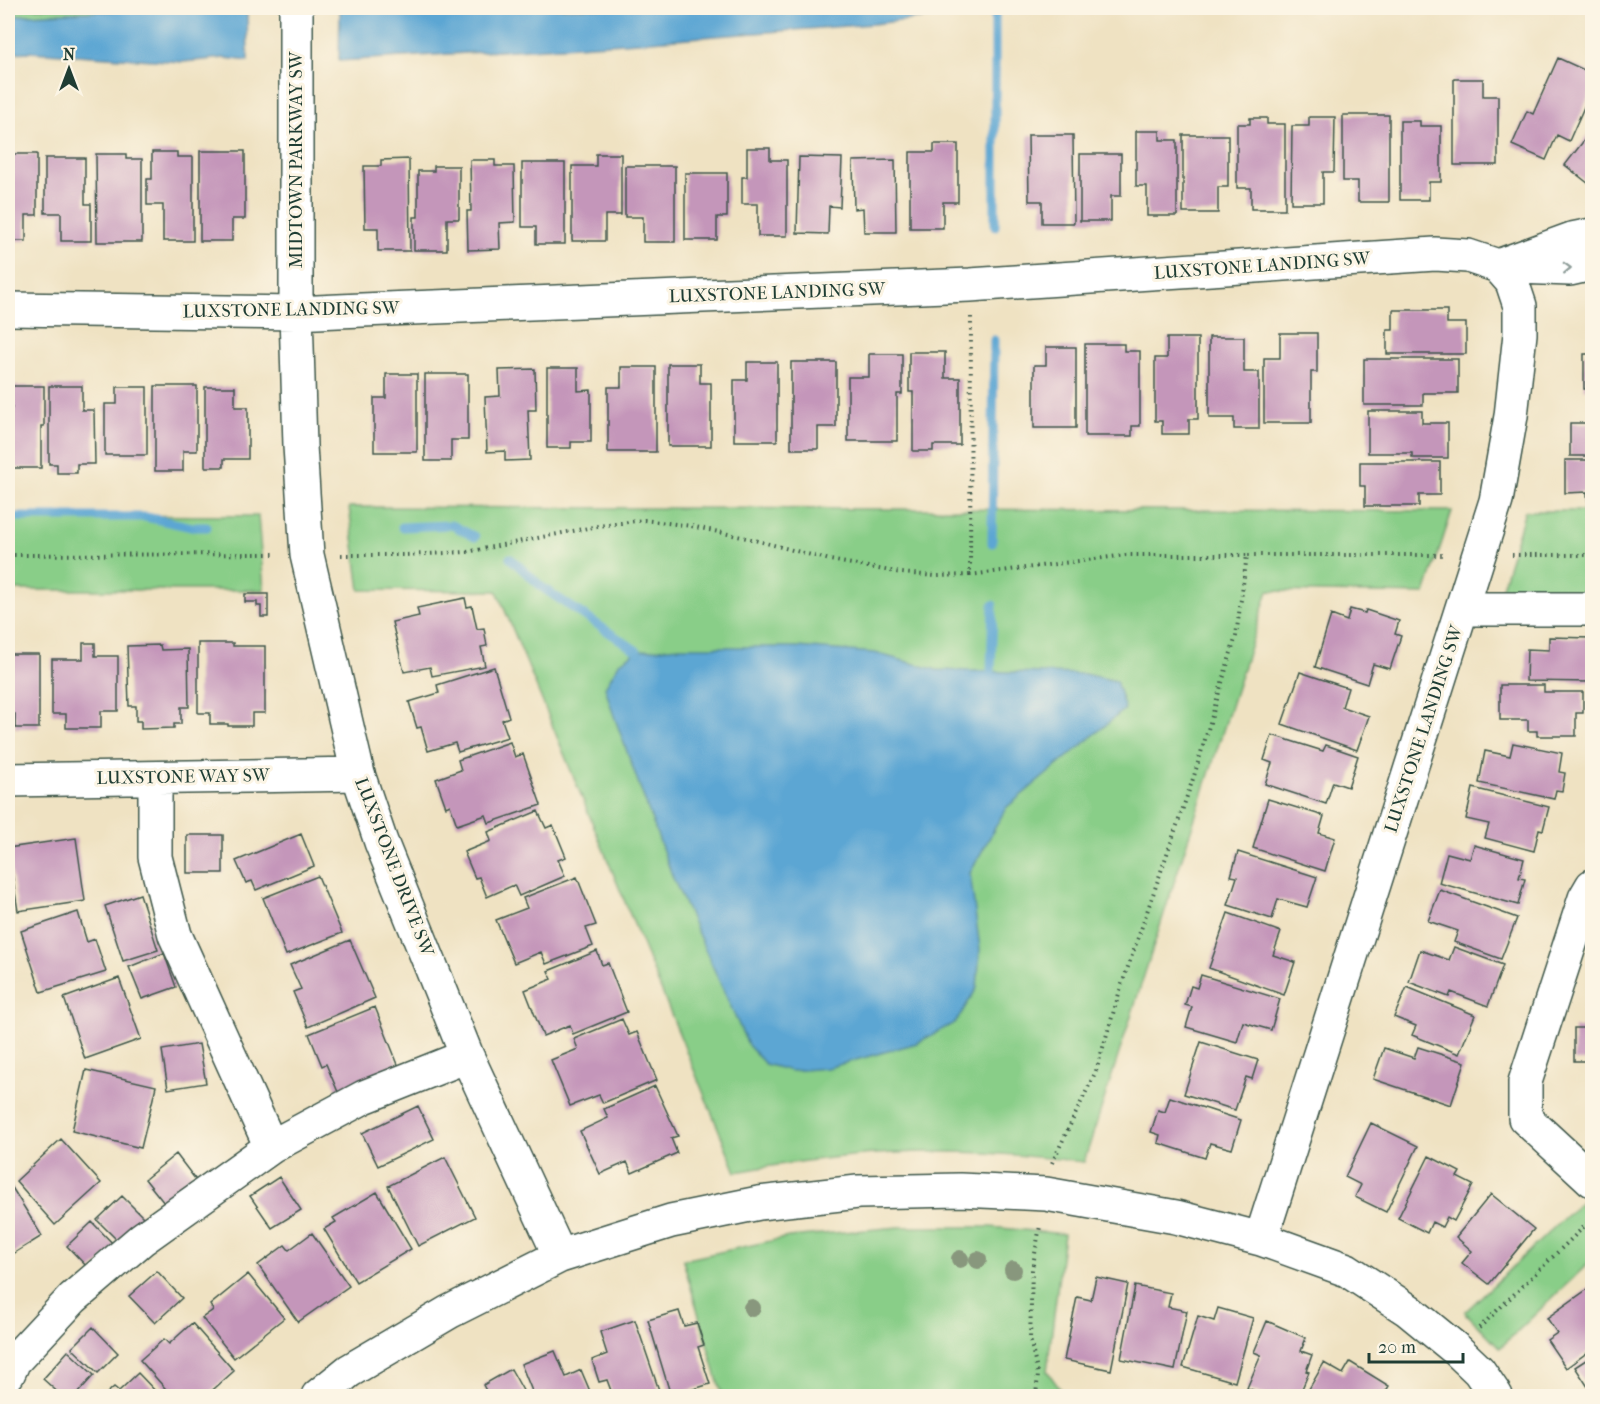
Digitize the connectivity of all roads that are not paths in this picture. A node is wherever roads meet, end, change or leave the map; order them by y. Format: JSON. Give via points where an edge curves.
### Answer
{"nodes":[{"id":1,"x":297,"y":8,"type":"edge"},
{"id":2,"x":1593,"y":235,"type":"edge"},
{"id":3,"x":1593,"y":264,"type":"edge"},
{"id":4,"x":1498,"y":267,"type":"junction"},
{"id":5,"x":8,"y":309,"type":"edge"},
{"id":6,"x":296,"y":313,"type":"junction"},
{"id":7,"x":1462,"y":609,"type":"junction"},
{"id":8,"x":1593,"y":609,"type":"edge"},
{"id":9,"x":358,"y":774,"type":"junction"},
{"id":10,"x":154,"y":777,"type":"junction"},
{"id":11,"x":8,"y":780,"type":"edge"},
{"id":12,"x":1593,"y":886,"type":"edge"},
{"id":13,"x":467,"y":1056,"type":"junction"},
{"id":14,"x":270,"y":1147,"type":"junction"},
{"id":15,"x":1593,"y":1180,"type":"edge"},
{"id":16,"x":1261,"y":1239,"type":"junction"},
{"id":17,"x":560,"y":1256,"type":"junction"},
{"id":18,"x":8,"y":1374,"type":"edge"},
{"id":19,"x":318,"y":1396,"type":"edge"},
{"id":20,"x":1496,"y":1396,"type":"edge"}],
"edges":[{"from":1,"to":6,"type":"street","name":"MIDTOWN PARKWAY SW"},
{"from":2,"to":4,"type":"street","via":[[1572,238]]},
{"from":4,"to":3,"type":"street","one_way":true,"via":[[1570,269]]},
{"from":4,"to":6,"type":"street","name":"LUXSTONE LANDING SW","via":[[1468,256],[1435,254],[970,285]]},
{"from":4,"to":7,"type":"street","name":"LUXSTONE LANDING SW","via":[[1512,282],[1520,306],[1520,334],[1496,501]]},
{"from":5,"to":6,"type":"street","name":"LUXSTONE LANDING SW"},
{"from":6,"to":9,"type":"street","name":"LUXSTONE DRIVE SW","via":[[307,555]]},
{"from":7,"to":8,"type":"street"},
{"from":7,"to":16,"type":"street","name":"LUXSTONE LANDING SW"},
{"from":9,"to":10,"type":"street","name":"LUXSTONE WAY SW"},
{"from":9,"to":13,"type":"street","name":"LUXSTONE DRIVE SW","via":[[381,842]]},
{"from":10,"to":11,"type":"street","name":"LUXSTONE WAY SW"},
{"from":10,"to":14,"type":"street","via":[[154,857],[175,934]]},
{"from":12,"to":15,"type":"street","via":[[1585,898],[1526,1082],[1525,1118]]},
{"from":13,"to":14,"type":"street","via":[[364,1097]]},
{"from":13,"to":17,"type":"street","name":"LUXSTONE DRIVE SW"},
{"from":14,"to":18,"type":"street","via":[[142,1239],[73,1298],[14,1361]]},
{"from":16,"to":17,"type":"street","via":[[1176,1217],[1046,1194],[960,1190],[858,1192],[759,1203],[671,1221]]},
{"from":16,"to":20,"type":"street","via":[[1347,1270],[1408,1310],[1479,1371]]},
{"from":17,"to":19,"type":"street","via":[[449,1312],[350,1371]]}]}
